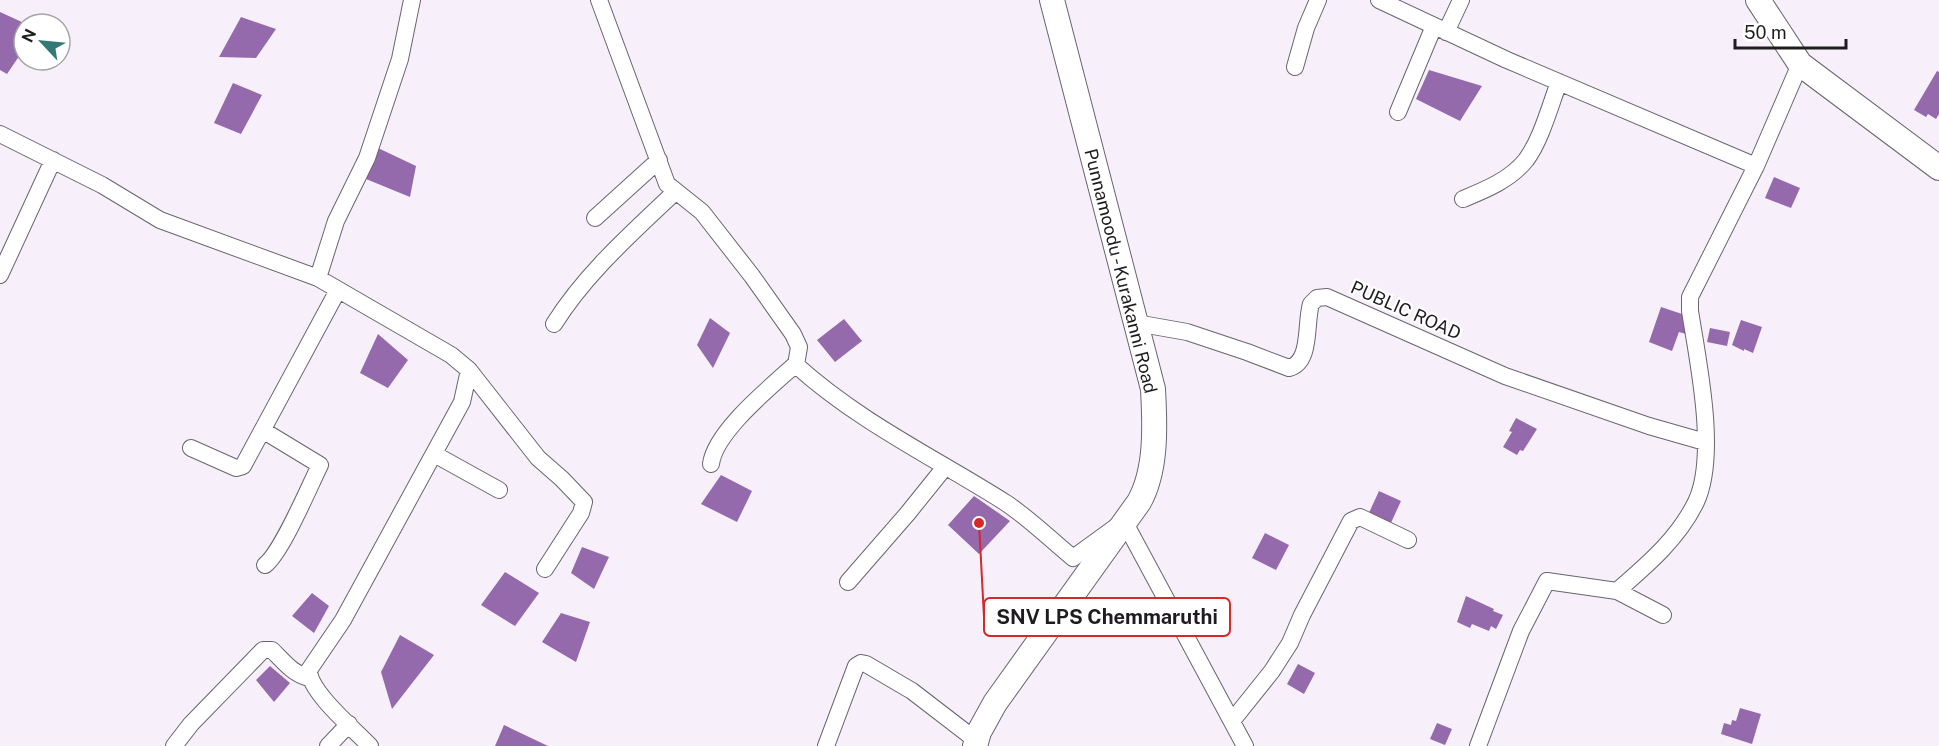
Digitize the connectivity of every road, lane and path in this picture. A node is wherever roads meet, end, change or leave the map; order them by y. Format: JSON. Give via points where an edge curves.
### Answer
{"nodes":[{"id":1,"x":412,"y":0,"type":"edge"},
{"id":2,"x":599,"y":0,"type":"edge"},
{"id":3,"x":1052,"y":0,"type":"edge"},
{"id":4,"x":1318,"y":0,"type":"edge"},
{"id":5,"x":1379,"y":0,"type":"edge"},
{"id":6,"x":1461,"y":0,"type":"edge"},
{"id":7,"x":1758,"y":0,"type":"edge"},
{"id":8,"x":1440,"y":29,"type":"junction"},
{"id":9,"x":1800,"y":64,"type":"junction"},
{"id":10,"x":1295,"y":67,"type":"dead end"},
{"id":11,"x":1559,"y":82,"type":"junction"},
{"id":12,"x":1398,"y":112,"type":"dead end"},
{"id":13,"x":0,"y":134,"type":"edge"},
{"id":14,"x":52,"y":160,"type":"junction"},
{"id":15,"x":659,"y":160,"type":"junction"},
{"id":16,"x":1756,"y":166,"type":"junction"},
{"id":17,"x":1939,"y":168,"type":"edge"},
{"id":18,"x":675,"y":192,"type":"junction"},
{"id":19,"x":1463,"y":199,"type":"dead end"},
{"id":20,"x":595,"y":218,"type":"dead end"},
{"id":21,"x":0,"y":275,"type":"edge"},
{"id":22,"x":318,"y":278,"type":"junction"},
{"id":23,"x":338,"y":290,"type":"junction"},
{"id":24,"x":1136,"y":323,"type":"junction"},
{"id":25,"x":554,"y":324,"type":"dead end"},
{"id":26,"x":797,"y":363,"type":"junction"},
{"id":27,"x":469,"y":370,"type":"junction"},
{"id":28,"x":264,"y":431,"type":"junction"},
{"id":29,"x":1705,"y":442,"type":"junction"},
{"id":30,"x":191,"y":448,"type":"dead end"},
{"id":31,"x":434,"y":454,"type":"junction"},
{"id":32,"x":711,"y":464,"type":"dead end"},
{"id":33,"x":945,"y":467,"type":"junction"},
{"id":34,"x":499,"y":490,"type":"dead end"},
{"id":35,"x":1124,"y":521,"type":"junction"},
{"id":36,"x":1408,"y":540,"type":"dead end"},
{"id":37,"x":265,"y":565,"type":"dead end"},
{"id":38,"x":545,"y":569,"type":"dead end"},
{"id":39,"x":848,"y":582,"type":"dead end"},
{"id":40,"x":1617,"y":591,"type":"junction"},
{"id":41,"x":1663,"y":615,"type":"dead end"},
{"id":42,"x":309,"y":678,"type":"junction"},
{"id":43,"x":1232,"y":721,"type":"junction"},
{"id":44,"x":349,"y":724,"type":"junction"},
{"id":45,"x":976,"y":744,"type":"edge"},
{"id":46,"x":174,"y":746,"type":"edge"},
{"id":47,"x":328,"y":746,"type":"edge"},
{"id":48,"x":370,"y":746,"type":"edge"},
{"id":49,"x":826,"y":746,"type":"edge"},
{"id":50,"x":1245,"y":746,"type":"edge"},
{"id":51,"x":1478,"y":746,"type":"edge"}],
"edges":[{"from":1,"to":22,"type":"street","via":[[400,59],[367,158],[336,221]]},
{"from":2,"to":15,"type":"street"},
{"from":3,"to":24,"type":"main road","name":"Punnamoodu - Kurakanni Road"},
{"from":4,"to":10,"type":"street"},
{"from":5,"to":8,"type":"street"},
{"from":6,"to":8,"type":"street"},
{"from":7,"to":9,"type":"main road"},
{"from":8,"to":11,"type":"street"},
{"from":8,"to":12,"type":"street"},
{"from":9,"to":16,"type":"street"},
{"from":9,"to":17,"type":"main road"},
{"from":11,"to":16,"type":"street"},
{"from":11,"to":19,"type":"street","via":[[1526,160],[1511,174]]},
{"from":13,"to":14,"type":"street"},
{"from":14,"to":21,"type":"street"},
{"from":14,"to":22,"type":"street","via":[[102,184],[160,220]]},
{"from":15,"to":18,"type":"street","via":[[667,184]]},
{"from":15,"to":20,"type":"street"},
{"from":16,"to":29,"type":"street","via":[[1690,297]]},
{"from":18,"to":25,"type":"street","via":[[586,279]]},
{"from":18,"to":26,"type":"street","via":[[702,212],[752,276],[793,334],[799,347]]},
{"from":22,"to":23,"type":"street"},
{"from":23,"to":27,"type":"street","via":[[451,355]]},
{"from":23,"to":28,"type":"street"},
{"from":24,"to":29,"type":"street","name":"PUBLIC ROAD","via":[[1186,332],[1289,368],[1304,355],[1311,304],[1317,298],[1327,297],[1505,376]]},
{"from":24,"to":35,"type":"main road","name":"Punnamoodu - Kurakanni Road","via":[[1153,389],[1153,440],[1148,485]]},
{"from":26,"to":32,"type":"street","via":[[736,422],[713,452]]},
{"from":26,"to":33,"type":"street","via":[[838,400]]},
{"from":27,"to":31,"type":"street","via":[[462,402]]},
{"from":27,"to":38,"type":"street","via":[[538,458],[584,502]]},
{"from":28,"to":30,"type":"street","via":[[239,468]]},
{"from":28,"to":37,"type":"street","via":[[320,465],[286,534]]},
{"from":29,"to":40,"type":"street","via":[[1701,488],[1691,510],[1662,551]]},
{"from":31,"to":34,"type":"street"},
{"from":31,"to":42,"type":"street","via":[[343,620],[309,670]]},
{"from":33,"to":35,"type":"street","via":[[1008,504],[1073,558]]},
{"from":33,"to":39,"type":"street"},
{"from":35,"to":43,"type":"street"},
{"from":35,"to":45,"type":"main road","name":"Punnamoodu - Kurakanni Road","via":[[995,703]]},
{"from":36,"to":43,"type":"street","via":[[1360,517],[1352,521],[1290,644]]},
{"from":40,"to":41,"type":"street"},
{"from":40,"to":51,"type":"street","via":[[1547,580],[1521,631]]},
{"from":42,"to":44,"type":"street"},
{"from":42,"to":46,"type":"street","via":[[292,671],[273,650],[262,650]]},
{"from":43,"to":50,"type":"street"},
{"from":44,"to":47,"type":"street"},
{"from":44,"to":48,"type":"street"},
{"from":45,"to":49,"type":"street","via":[[912,691],[861,663],[856,666]]}]}
